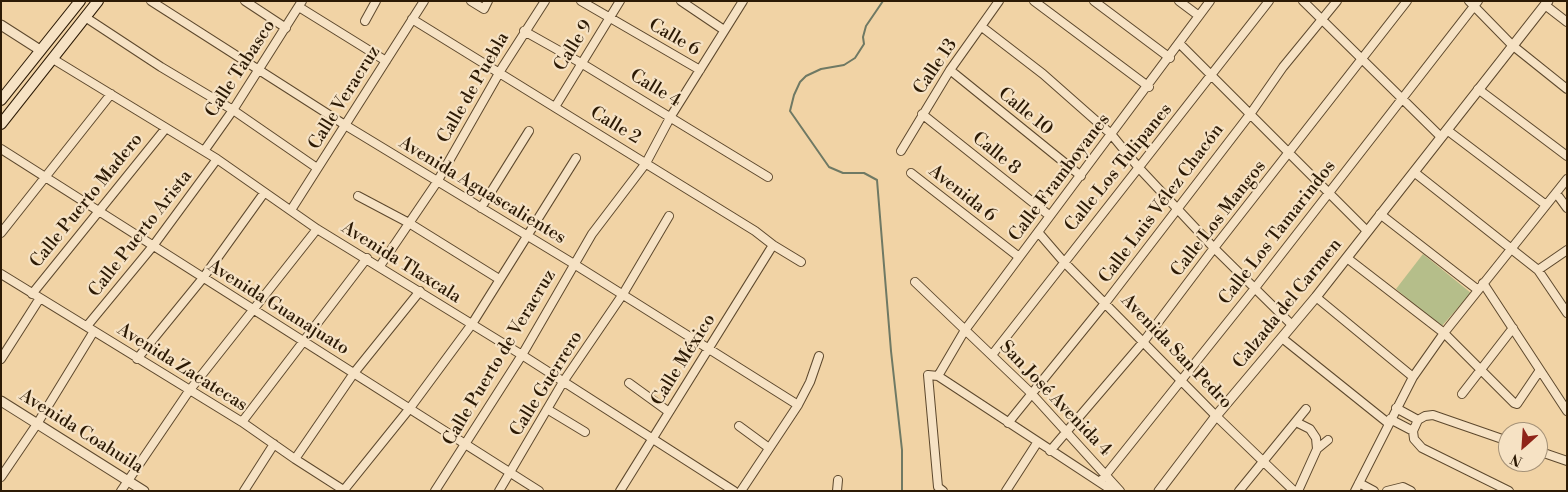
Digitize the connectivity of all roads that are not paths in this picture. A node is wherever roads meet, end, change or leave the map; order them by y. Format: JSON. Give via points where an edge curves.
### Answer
{"nodes":[{"id":1,"x":98,"y":1,"type":"edge"},
{"id":2,"x":151,"y":1,"type":"edge"},
{"id":3,"x":244,"y":1,"type":"edge"},
{"id":4,"x":376,"y":1,"type":"edge"},
{"id":5,"x":424,"y":1,"type":"edge"},
{"id":6,"x":471,"y":1,"type":"edge"},
{"id":7,"x":488,"y":1,"type":"edge"},
{"id":8,"x":545,"y":1,"type":"edge"},
{"id":9,"x":581,"y":1,"type":"edge"},
{"id":10,"x":620,"y":1,"type":"edge"},
{"id":11,"x":681,"y":1,"type":"edge"},
{"id":12,"x":743,"y":1,"type":"edge"},
{"id":13,"x":999,"y":1,"type":"edge"},
{"id":14,"x":1034,"y":1,"type":"edge"},
{"id":15,"x":1094,"y":1,"type":"edge"},
{"id":16,"x":1179,"y":1,"type":"edge"},
{"id":17,"x":1210,"y":1,"type":"edge"},
{"id":18,"x":1269,"y":1,"type":"edge"},
{"id":19,"x":1303,"y":1,"type":"edge"},
{"id":20,"x":1337,"y":1,"type":"edge"},
{"id":21,"x":1407,"y":1,"type":"edge"},
{"id":22,"x":78,"y":2,"type":"edge"},
{"id":23,"x":1474,"y":3,"type":"edge"},
{"id":24,"x":1547,"y":3,"type":"edge"},
{"id":25,"x":301,"y":4,"type":"edge"},
{"id":26,"x":1199,"y":16,"type":"junction"},
{"id":27,"x":86,"y":17,"type":"junction"},
{"id":28,"x":610,"y":18,"type":"junction"},
{"id":29,"x":412,"y":19,"type":"junction"},
{"id":30,"x":365,"y":20,"type":"dead end"},
{"id":31,"x":1322,"y":20,"type":"junction"},
{"id":32,"x":1567,"y":22,"type":"edge"},
{"id":33,"x":1,"y":25,"type":"edge"},
{"id":34,"x":982,"y":27,"type":"junction"},
{"id":35,"x":286,"y":28,"type":"junction"},
{"id":36,"x":724,"y":30,"type":"junction"},
{"id":37,"x":524,"y":32,"type":"junction"},
{"id":38,"x":1180,"y":44,"type":"junction"},
{"id":39,"x":1512,"y":46,"type":"junction"},
{"id":40,"x":40,"y":50,"type":"junction"},
{"id":41,"x":1170,"y":58,"type":"junction"},
{"id":42,"x":53,"y":59,"type":"junction"},
{"id":43,"x":1362,"y":60,"type":"junction"},
{"id":44,"x":386,"y":61,"type":"junction"},
{"id":45,"x":581,"y":63,"type":"junction"},
{"id":46,"x":259,"y":70,"type":"junction"},
{"id":47,"x":700,"y":70,"type":"junction"},
{"id":48,"x":950,"y":70,"type":"junction"},
{"id":49,"x":499,"y":74,"type":"junction"},
{"id":50,"x":1211,"y":75,"type":"junction"},
{"id":51,"x":1149,"y":87,"type":"junction"},
{"id":52,"x":1478,"y":89,"type":"junction"},
{"id":53,"x":1567,"y":89,"type":"edge"},
{"id":54,"x":111,"y":94,"type":"junction"},
{"id":55,"x":3,"y":95,"type":"edge"},
{"id":56,"x":1402,"y":100,"type":"junction"},
{"id":57,"x":554,"y":107,"type":"junction"},
{"id":58,"x":233,"y":110,"type":"junction"},
{"id":59,"x":1251,"y":113,"type":"junction"},
{"id":60,"x":922,"y":114,"type":"junction"},
{"id":61,"x":671,"y":116,"type":"junction"},
{"id":62,"x":1,"y":124,"type":"edge"},
{"id":63,"x":345,"y":125,"type":"junction"},
{"id":64,"x":166,"y":128,"type":"junction"},
{"id":65,"x":528,"y":131,"type":"dead end"},
{"id":66,"x":1111,"y":134,"type":"junction"},
{"id":67,"x":1444,"y":134,"type":"junction"},
{"id":68,"x":1,"y":149,"type":"edge"},
{"id":69,"x":204,"y":151,"type":"junction"},
{"id":70,"x":901,"y":151,"type":"dead end"},
{"id":71,"x":1289,"y":154,"type":"junction"},
{"id":72,"x":1567,"y":156,"type":"edge"},
{"id":73,"x":576,"y":158,"type":"dead end"},
{"id":74,"x":217,"y":159,"type":"junction"},
{"id":75,"x":646,"y":163,"type":"junction"},
{"id":76,"x":318,"y":168,"type":"junction"},
{"id":77,"x":1139,"y":168,"type":"junction"},
{"id":78,"x":1414,"y":172,"type":"junction"},
{"id":79,"x":911,"y":174,"type":"dead end"},
{"id":80,"x":1081,"y":176,"type":"junction"},
{"id":81,"x":768,"y":177,"type":"dead end"},
{"id":82,"x":45,"y":178,"type":"junction"},
{"id":83,"x":1567,"y":179,"type":"edge"},
{"id":84,"x":437,"y":182,"type":"junction"},
{"id":85,"x":1556,"y":192,"type":"junction"},
{"id":86,"x":264,"y":193,"type":"junction"},
{"id":87,"x":1328,"y":193,"type":"junction"},
{"id":88,"x":358,"y":196,"type":"dead end"},
{"id":89,"x":1546,"y":205,"type":"junction"},
{"id":90,"x":481,"y":208,"type":"junction"},
{"id":91,"x":1177,"y":208,"type":"junction"},
{"id":92,"x":1567,"y":208,"type":"edge"},
{"id":93,"x":291,"y":210,"type":"junction"},
{"id":94,"x":99,"y":212,"type":"junction"},
{"id":95,"x":1380,"y":214,"type":"junction"},
{"id":96,"x":669,"y":216,"type":"dead end"},
{"id":97,"x":1050,"y":216,"type":"junction"},
{"id":98,"x":410,"y":223,"type":"junction"},
{"id":99,"x":318,"y":229,"type":"junction"},
{"id":100,"x":1367,"y":231,"type":"junction"},
{"id":101,"x":1038,"y":232,"type":"junction"},
{"id":102,"x":1,"y":233,"type":"edge"},
{"id":103,"x":526,"y":236,"type":"junction"},
{"id":104,"x":774,"y":245,"type":"junction"},
{"id":105,"x":153,"y":246,"type":"junction"},
{"id":106,"x":1214,"y":248,"type":"junction"},
{"id":107,"x":1511,"y":249,"type":"junction"},
{"id":108,"x":1567,"y":250,"type":"edge"},
{"id":109,"x":1019,"y":257,"type":"junction"},
{"id":110,"x":367,"y":258,"type":"junction"},
{"id":111,"x":1348,"y":258,"type":"junction"},
{"id":112,"x":1063,"y":261,"type":"junction"},
{"id":113,"x":801,"y":262,"type":"dead end"},
{"id":114,"x":574,"y":264,"type":"junction"},
{"id":115,"x":380,"y":266,"type":"junction"},
{"id":116,"x":1538,"y":270,"type":"junction"},
{"id":117,"x":2,"y":275,"type":"edge"},
{"id":118,"x":203,"y":278,"type":"junction"},
{"id":119,"x":500,"y":279,"type":"junction"},
{"id":120,"x":915,"y":282,"type":"dead end"},
{"id":121,"x":1483,"y":283,"type":"junction"},
{"id":122,"x":1255,"y":288,"type":"junction"},
{"id":123,"x":1478,"y":290,"type":"junction"},
{"id":124,"x":420,"y":292,"type":"junction"},
{"id":125,"x":32,"y":294,"type":"junction"},
{"id":126,"x":623,"y":294,"type":"junction"},
{"id":127,"x":1316,"y":297,"type":"junction"},
{"id":128,"x":40,"y":298,"type":"junction"},
{"id":129,"x":1106,"y":302,"type":"junction"},
{"id":130,"x":253,"y":310,"type":"junction"},
{"id":131,"x":1567,"y":313,"type":"edge"},
{"id":132,"x":472,"y":324,"type":"junction"},
{"id":133,"x":1292,"y":325,"type":"junction"},
{"id":134,"x":91,"y":328,"type":"junction"},
{"id":135,"x":1512,"y":328,"type":"junction"},
{"id":136,"x":965,"y":330,"type":"junction"},
{"id":137,"x":1444,"y":333,"type":"junction"},
{"id":138,"x":1282,"y":338,"type":"junction"},
{"id":139,"x":1144,"y":341,"type":"junction"},
{"id":140,"x":304,"y":342,"type":"junction"},
{"id":141,"x":708,"y":350,"type":"junction"},
{"id":142,"x":522,"y":355,"type":"junction"},
{"id":143,"x":992,"y":355,"type":"junction"},
{"id":144,"x":819,"y":356,"type":"dead end"},
{"id":145,"x":1,"y":359,"type":"edge"},
{"id":146,"x":137,"y":359,"type":"junction"},
{"id":147,"x":1481,"y":370,"type":"junction"},
{"id":148,"x":1540,"y":370,"type":"junction"},
{"id":149,"x":354,"y":373,"type":"junction"},
{"id":150,"x":938,"y":376,"type":"junction"},
{"id":151,"x":1413,"y":377,"type":"junction"},
{"id":152,"x":1182,"y":380,"type":"junction"},
{"id":153,"x":563,"y":382,"type":"junction"},
{"id":154,"x":628,"y":383,"type":"dead end"},
{"id":155,"x":189,"y":391,"type":"junction"},
{"id":156,"x":1032,"y":393,"type":"junction"},
{"id":157,"x":1462,"y":394,"type":"dead end"},
{"id":158,"x":1,"y":401,"type":"edge"},
{"id":159,"x":798,"y":405,"type":"junction"},
{"id":160,"x":410,"y":408,"type":"junction"},
{"id":161,"x":1306,"y":408,"type":"dead end"},
{"id":162,"x":1396,"y":408,"type":"junction"},
{"id":163,"x":547,"y":409,"type":"junction"},
{"id":164,"x":1567,"y":411,"type":"edge"},
{"id":165,"x":669,"y":412,"type":"junction"},
{"id":166,"x":1216,"y":416,"type":"junction"},
{"id":167,"x":1418,"y":420,"type":"junction"},
{"id":168,"x":1389,"y":421,"type":"junction"},
{"id":169,"x":242,"y":422,"type":"junction"},
{"id":170,"x":1296,"y":422,"type":"junction"},
{"id":171,"x":1008,"y":423,"type":"junction"},
{"id":172,"x":37,"y":424,"type":"junction"},
{"id":173,"x":739,"y":426,"type":"dead end"},
{"id":174,"x":1066,"y":430,"type":"junction"},
{"id":175,"x":1413,"y":431,"type":"junction"},
{"id":176,"x":585,"y":432,"type":"dead end"},
{"id":177,"x":652,"y":438,"type":"junction"},
{"id":178,"x":1498,"y":438,"type":"edge"},
{"id":179,"x":1328,"y":440,"type":"dead end"},
{"id":180,"x":1037,"y":443,"type":"junction"},
{"id":181,"x":274,"y":444,"type":"junction"},
{"id":182,"x":465,"y":444,"type":"junction"},
{"id":183,"x":769,"y":448,"type":"junction"},
{"id":184,"x":1317,"y":448,"type":"junction"},
{"id":185,"x":1050,"y":451,"type":"junction"},
{"id":186,"x":1548,"y":454,"type":"edge"},
{"id":187,"x":295,"y":460,"type":"junction"},
{"id":188,"x":1567,"y":461,"type":"edge"},
{"id":189,"x":1263,"y":462,"type":"junction"},
{"id":190,"x":511,"y":472,"type":"junction"},
{"id":191,"x":1105,"y":473,"type":"junction"},
{"id":192,"x":1,"y":477,"type":"edge"},
{"id":193,"x":127,"y":480,"type":"junction"},
{"id":194,"x":838,"y":480,"type":"dead end"},
{"id":195,"x":1100,"y":482,"type":"junction"},
{"id":196,"x":1357,"y":487,"type":"edge"},
{"id":197,"x":940,"y":489,"type":"edge"},
{"id":198,"x":345,"y":490,"type":"edge"},
{"id":199,"x":121,"y":491,"type":"edge"},
{"id":200,"x":144,"y":491,"type":"edge"},
{"id":201,"x":244,"y":491,"type":"edge"},
{"id":202,"x":436,"y":491,"type":"edge"},
{"id":203,"x":499,"y":491,"type":"edge"},
{"id":204,"x":539,"y":491,"type":"edge"},
{"id":205,"x":620,"y":491,"type":"edge"},
{"id":206,"x":734,"y":491,"type":"edge"},
{"id":207,"x":741,"y":491,"type":"edge"},
{"id":208,"x":837,"y":491,"type":"edge"},
{"id":209,"x":1006,"y":491,"type":"edge"},
{"id":210,"x":1113,"y":491,"type":"edge"},
{"id":211,"x":1120,"y":491,"type":"edge"},
{"id":212,"x":1159,"y":491,"type":"edge"},
{"id":213,"x":1239,"y":491,"type":"edge"},
{"id":214,"x":1294,"y":491,"type":"edge"},
{"id":215,"x":1298,"y":491,"type":"edge"},
{"id":216,"x":1374,"y":491,"type":"edge"},
{"id":217,"x":1387,"y":491,"type":"edge"},
{"id":218,"x":1411,"y":491,"type":"edge"},
{"id":219,"x":1509,"y":491,"type":"edge"}],
"edges":[{"from":1,"to":27,"type":"main road"},
{"from":2,"to":46,"type":"street","name":"Avenida Aguascalientes"},
{"from":3,"to":35,"type":"street"},
{"from":4,"to":30,"type":"street"},
{"from":5,"to":29,"type":"street","name":"Calle Veracruz"},
{"from":6,"to":7,"type":"street","via":[[484,9]]},
{"from":8,"to":37,"type":"street","name":"Calle de Puebla"},
{"from":9,"to":28,"type":"street","name":"Calle 6"},
{"from":10,"to":28,"type":"street","name":"Calle 9"},
{"from":11,"to":36,"type":"street"},
{"from":12,"to":36,"type":"street","name":"Calle Puerto de Veracruz"},
{"from":13,"to":34,"type":"street","name":"Calle 13"},
{"from":14,"to":51,"type":"street"},
{"from":15,"to":41,"type":"street"},
{"from":16,"to":26,"type":"street"},
{"from":17,"to":26,"type":"street","name":"Calle Framboyanes"},
{"from":18,"to":50,"type":"street","name":"Calle Los Tulipanes"},
{"from":19,"to":31,"type":"street"},
{"from":20,"to":31,"type":"street","name":"Calle Luis Vélez Chacón"},
{"from":21,"to":43,"type":"street","name":"Calle Los Mangos"},
{"from":22,"to":40,"type":"main road"},
{"from":23,"to":39,"type":"street"},
{"from":23,"to":56,"type":"street","name":"Calle Los Tamarindos"},
{"from":24,"to":32,"type":"street"},
{"from":24,"to":39,"type":"street","name":"Calzada del Carmen"},
{"from":25,"to":35,"type":"street","name":"Calle Tabasco"},
{"from":25,"to":44,"type":"street"},
{"from":26,"to":38,"type":"street","name":"Calle Framboyanes"},
{"from":27,"to":42,"type":"main road"},
{"from":27,"to":58,"type":"street"},
{"from":28,"to":45,"type":"street","name":"Calle 9"},
{"from":28,"to":47,"type":"street","name":"Calle 6"},
{"from":29,"to":44,"type":"street","name":"Calle Veracruz"},
{"from":29,"to":49,"type":"street","name":"Calle 2"},
{"from":31,"to":43,"type":"street"},
{"from":31,"to":59,"type":"street","name":"Calle Luis Vélez Chacón"},
{"from":33,"to":40,"type":"street"},
{"from":34,"to":48,"type":"street","name":"Calle 13"},
{"from":34,"to":66,"type":"street","via":[[1044,74]]},
{"from":35,"to":46,"type":"street","name":"Calle Tabasco"},
{"from":36,"to":47,"type":"street","name":"Calle Puerto de Veracruz"},
{"from":37,"to":45,"type":"street","name":"Calle 4"},
{"from":37,"to":49,"type":"street","name":"Calle de Puebla"},
{"from":38,"to":41,"type":"street","name":"Calle Framboyanes"},
{"from":38,"to":50,"type":"street"},
{"from":39,"to":52,"type":"street","name":"Calzada del Carmen"},
{"from":39,"to":53,"type":"street"},
{"from":40,"to":55,"type":"main road"},
{"from":41,"to":51,"type":"street","name":"Calle Framboyanes"},
{"from":42,"to":54,"type":"street","name":"Avenida Tlaxcala"},
{"from":42,"to":62,"type":"main road"},
{"from":43,"to":56,"type":"street"},
{"from":43,"to":71,"type":"street","name":"Calle Los Mangos"},
{"from":44,"to":63,"type":"street","name":"Calle Veracruz"},
{"from":45,"to":57,"type":"street","name":"Calle 9"},
{"from":45,"to":61,"type":"street","name":"Calle 4"},
{"from":46,"to":58,"type":"street","name":"Calle Tabasco"},
{"from":46,"to":63,"type":"street","name":"Avenida Aguascalientes"},
{"from":47,"to":61,"type":"street","name":"Calle Puerto de Veracruz"},
{"from":48,"to":60,"type":"street","name":"Calle 13"},
{"from":48,"to":80,"type":"street","name":"Calle 10"},
{"from":49,"to":57,"type":"street","name":"Calle 2"},
{"from":49,"to":84,"type":"street","name":"Calle de Puebla"},
{"from":50,"to":59,"type":"street"},
{"from":50,"to":77,"type":"street","name":"Calle Los Tulipanes"},
{"from":51,"to":66,"type":"street","name":"Calle Framboyanes"},
{"from":52,"to":67,"type":"street","name":"Calzada del Carmen"},
{"from":52,"to":72,"type":"street"},
{"from":54,"to":64,"type":"street","name":"Avenida Tlaxcala"},
{"from":54,"to":82,"type":"street"},
{"from":56,"to":67,"type":"street"},
{"from":56,"to":87,"type":"street","name":"Calle Los Tamarindos"},
{"from":57,"to":75,"type":"street","name":"Calle 2"},
{"from":58,"to":69,"type":"street","name":"Calle Tabasco"},
{"from":58,"to":76,"type":"street"},
{"from":59,"to":71,"type":"street"},
{"from":59,"to":91,"type":"street","name":"Calle Luis Vélez Chacón"},
{"from":60,"to":70,"type":"street","name":"Calle 13"},
{"from":60,"to":97,"type":"street","name":"Calle 8"},
{"from":61,"to":75,"type":"street","name":"Calle Puerto de Veracruz"},
{"from":61,"to":81,"type":"street","name":"Calle 4"},
{"from":63,"to":76,"type":"street","name":"Calle Veracruz"},
{"from":63,"to":84,"type":"street","name":"Avenida Aguascalientes"},
{"from":64,"to":69,"type":"street","name":"Avenida Tlaxcala"},
{"from":64,"to":94,"type":"street","name":"Calle Puerto Madero"},
{"from":65,"to":90,"type":"street"},
{"from":66,"to":77,"type":"street"},
{"from":66,"to":80,"type":"street","name":"Calle Framboyanes"},
{"from":67,"to":78,"type":"street","name":"Calzada del Carmen"},
{"from":67,"to":89,"type":"street"},
{"from":68,"to":82,"type":"street","name":"Avenida Guanajuato"},
{"from":69,"to":74,"type":"street","name":"Avenida Tlaxcala"},
{"from":71,"to":87,"type":"street"},
{"from":71,"to":106,"type":"street","name":"Calle Los Mangos"},
{"from":73,"to":103,"type":"street"},
{"from":74,"to":86,"type":"street","name":"Avenida Tlaxcala"},
{"from":74,"to":105,"type":"street","name":"Calle Puerto Arista"},
{"from":75,"to":104,"type":"street","name":"Calle 2"},
{"from":75,"to":114,"type":"street","name":"Calle Puerto de Veracruz","via":[[610,208]]},
{"from":76,"to":93,"type":"street","name":"Calle Veracruz"},
{"from":77,"to":91,"type":"street"},
{"from":77,"to":112,"type":"street","name":"Calle Los Tulipanes"},
{"from":78,"to":95,"type":"street","name":"Calzada del Carmen"},
{"from":78,"to":107,"type":"street"},
{"from":79,"to":109,"type":"street","name":"Avenida 6"},
{"from":80,"to":97,"type":"street","name":"Calle Framboyanes"},
{"from":82,"to":94,"type":"street","name":"Avenida Guanajuato"},
{"from":82,"to":102,"type":"street"},
{"from":83,"to":85,"type":"street"},
{"from":84,"to":90,"type":"street","name":"Avenida Aguascalientes"},
{"from":84,"to":98,"type":"street","name":"Calle de Puebla"},
{"from":85,"to":89,"type":"street"},
{"from":85,"to":92,"type":"street"},
{"from":86,"to":93,"type":"street","name":"Avenida Tlaxcala"},
{"from":86,"to":118,"type":"street"},
{"from":87,"to":100,"type":"street"},
{"from":87,"to":122,"type":"street","name":"Calle Los Tamarindos"},
{"from":88,"to":98,"type":"street"},
{"from":89,"to":107,"type":"street"},
{"from":90,"to":103,"type":"street","name":"Avenida Aguascalientes"},
{"from":91,"to":106,"type":"street"},
{"from":91,"to":129,"type":"street","name":"Calle Luis Vélez Chacón"},
{"from":93,"to":99,"type":"street","name":"Avenida Tlaxcala"},
{"from":94,"to":105,"type":"street","name":"Avenida Guanajuato"},
{"from":94,"to":125,"type":"street","name":"Calle Puerto Madero"},
{"from":95,"to":100,"type":"street","name":"Calzada del Carmen"},
{"from":95,"to":123,"type":"street"},
{"from":96,"to":126,"type":"street","name":"Calle Guerrero"},
{"from":97,"to":101,"type":"street","name":"Calle Framboyanes"},
{"from":98,"to":115,"type":"street","name":"Calle de Puebla"},
{"from":98,"to":119,"type":"street"},
{"from":99,"to":110,"type":"street","name":"Avenida Tlaxcala"},
{"from":99,"to":130,"type":"street"},
{"from":100,"to":111,"type":"street","name":"Calzada del Carmen"},
{"from":101,"to":109,"type":"street","name":"Calle Framboyanes"},
{"from":101,"to":112,"type":"street","name":"Avenida San Pedro"},
{"from":103,"to":114,"type":"street","name":"Avenida Aguascalientes"},
{"from":103,"to":119,"type":"street"},
{"from":104,"to":113,"type":"street","name":"Calle 2"},
{"from":104,"to":141,"type":"street","name":"Calle México"},
{"from":105,"to":118,"type":"street","name":"Avenida Guanajuato"},
{"from":105,"to":134,"type":"street","name":"Calle Puerto Arista"},
{"from":106,"to":122,"type":"street"},
{"from":106,"to":139,"type":"street","name":"Calle Los Mangos"},
{"from":107,"to":116,"type":"street"},
{"from":107,"to":121,"type":"street"},
{"from":108,"to":116,"type":"street"},
{"from":109,"to":136,"type":"street","name":"Calle Framboyanes"},
{"from":110,"to":115,"type":"street","name":"Avenida Tlaxcala"},
{"from":110,"to":140,"type":"street"},
{"from":111,"to":127,"type":"street","name":"Calzada del Carmen"},
{"from":111,"to":137,"type":"street"},
{"from":112,"to":129,"type":"street","name":"Avenida San Pedro"},
{"from":112,"to":143,"type":"street","name":"Calle Los Tulipanes"},
{"from":114,"to":126,"type":"street","name":"Avenida Aguascalientes"},
{"from":114,"to":142,"type":"street","name":"Calle Puerto de Veracruz"},
{"from":115,"to":124,"type":"street","name":"Avenida Tlaxcala"},
{"from":116,"to":131,"type":"street"},
{"from":117,"to":125,"type":"street","name":"Avenida Zacatecas"},
{"from":118,"to":130,"type":"street","name":"Avenida Guanajuato"},
{"from":118,"to":146,"type":"street"},
{"from":119,"to":132,"type":"street"},
{"from":120,"to":136,"type":"street","name":"San José Avenida 4"},
{"from":121,"to":123,"type":"street"},
{"from":121,"to":135,"type":"street"},
{"from":122,"to":133,"type":"street"},
{"from":122,"to":152,"type":"street","name":"Calle Los Tamarindos"},
{"from":123,"to":137,"type":"street"},
{"from":124,"to":132,"type":"street","name":"Avenida Tlaxcala"},
{"from":124,"to":149,"type":"street"},
{"from":125,"to":128,"type":"street","name":"Avenida Zacatecas"},
{"from":126,"to":141,"type":"street","name":"Avenida Aguascalientes"},
{"from":126,"to":153,"type":"street","name":"Calle Guerrero"},
{"from":127,"to":133,"type":"street","name":"Calzada del Carmen"},
{"from":127,"to":151,"type":"street"},
{"from":128,"to":134,"type":"street","name":"Avenida Zacatecas"},
{"from":128,"to":145,"type":"street","name":"Calle Puerto Madero"},
{"from":129,"to":139,"type":"street","name":"Avenida San Pedro"},
{"from":129,"to":156,"type":"street","name":"Calle Luis Vélez Chacón"},
{"from":130,"to":140,"type":"street","name":"Avenida Guanajuato"},
{"from":130,"to":155,"type":"street"},
{"from":132,"to":142,"type":"street","name":"Avenida Tlaxcala"},
{"from":132,"to":160,"type":"street"},
{"from":133,"to":138,"type":"street","name":"Calzada del Carmen"},
{"from":134,"to":146,"type":"street","name":"Avenida Zacatecas"},
{"from":134,"to":172,"type":"street"},
{"from":135,"to":147,"type":"street"},
{"from":135,"to":148,"type":"street"},
{"from":136,"to":143,"type":"street","name":"San José Avenida 4"},
{"from":136,"to":150,"type":"street","name":"Calle Framboyanes"},
{"from":137,"to":147,"type":"street"},
{"from":137,"to":151,"type":"street"},
{"from":138,"to":166,"type":"street","name":"Calzada del Carmen"},
{"from":138,"to":168,"type":"street"},
{"from":139,"to":152,"type":"street","name":"Avenida San Pedro"},
{"from":139,"to":174,"type":"street","name":"Calle Los Mangos"},
{"from":140,"to":149,"type":"street","name":"Avenida Guanajuato"},
{"from":140,"to":169,"type":"street"},
{"from":141,"to":159,"type":"street","name":"Avenida Aguascalientes"},
{"from":141,"to":165,"type":"street","name":"Calle México"},
{"from":142,"to":153,"type":"street","name":"Avenida Tlaxcala"},
{"from":142,"to":182,"type":"street","name":"Calle Puerto de Veracruz"},
{"from":143,"to":156,"type":"street","name":"San José Avenida 4"},
{"from":144,"to":159,"type":"street"},
{"from":146,"to":155,"type":"street","name":"Avenida Zacatecas"},
{"from":147,"to":148,"type":"street","via":[[1517,404]]},
{"from":147,"to":157,"type":"street"},
{"from":148,"to":164,"type":"street"},
{"from":149,"to":160,"type":"street","name":"Avenida Guanajuato"},
{"from":149,"to":187,"type":"street"},
{"from":150,"to":171,"type":"street"},
{"from":150,"to":197,"type":"street","via":[[928,375]]},
{"from":151,"to":162,"type":"street"},
{"from":152,"to":166,"type":"street","name":"Avenida San Pedro"},
{"from":152,"to":191,"type":"street","name":"Calle Los Tamarindos"},
{"from":153,"to":163,"type":"street","name":"Calle Guerrero"},
{"from":153,"to":177,"type":"street","name":"Avenida Tlaxcala"},
{"from":154,"to":165,"type":"street"},
{"from":155,"to":169,"type":"street","name":"Avenida Zacatecas"},
{"from":155,"to":193,"type":"street"},
{"from":156,"to":171,"type":"street","name":"Calle Luis Vélez Chacón"},
{"from":156,"to":174,"type":"street","name":"San José Avenida 4"},
{"from":158,"to":172,"type":"street","name":"Avenida Coahuila"},
{"from":159,"to":183,"type":"street"},
{"from":160,"to":182,"type":"street","name":"Avenida Guanajuato"},
{"from":160,"to":198,"type":"street"},
{"from":161,"to":170,"type":"street"},
{"from":162,"to":167,"type":"street"},
{"from":162,"to":168,"type":"street"},
{"from":163,"to":176,"type":"street"},
{"from":163,"to":190,"type":"street","name":"Calle Guerrero"},
{"from":165,"to":177,"type":"street","name":"Calle México"},
{"from":166,"to":189,"type":"street","name":"Avenida San Pedro"},
{"from":166,"to":212,"type":"street","name":"Calzada del Carmen"},
{"from":167,"to":175,"type":"street"},
{"from":167,"to":178,"type":"street","via":[[1433,415]]},
{"from":168,"to":175,"type":"street"},
{"from":168,"to":196,"type":"street"},
{"from":169,"to":181,"type":"street","name":"Avenida Zacatecas"},
{"from":170,"to":184,"type":"street","via":[[1310,429],[1316,438]]},
{"from":170,"to":189,"type":"street"},
{"from":171,"to":180,"type":"street"},
{"from":172,"to":192,"type":"street"},
{"from":172,"to":193,"type":"street","name":"Avenida Coahuila"},
{"from":173,"to":183,"type":"street"},
{"from":174,"to":185,"type":"street","name":"Calle Los Mangos"},
{"from":174,"to":191,"type":"street","name":"San José Avenida 4"},
{"from":175,"to":219,"type":"street","via":[[1414,439],[1422,448]]},
{"from":177,"to":205,"type":"street","name":"Calle México"},
{"from":177,"to":206,"type":"street","name":"Avenida Tlaxcala"},
{"from":179,"to":184,"type":"street"},
{"from":180,"to":185,"type":"street"},
{"from":180,"to":209,"type":"street"},
{"from":181,"to":187,"type":"street","name":"Avenida Zacatecas"},
{"from":181,"to":201,"type":"street"},
{"from":182,"to":190,"type":"street","name":"Avenida Guanajuato"},
{"from":182,"to":202,"type":"street","name":"Calle Puerto de Veracruz"},
{"from":183,"to":207,"type":"street"},
{"from":184,"to":215,"type":"street"},
{"from":185,"to":195,"type":"street"},
{"from":186,"to":188,"type":"street"},
{"from":187,"to":198,"type":"street","name":"Avenida Zacatecas"},
{"from":189,"to":213,"type":"street"},
{"from":189,"to":214,"type":"street","name":"Avenida San Pedro"},
{"from":190,"to":203,"type":"street","name":"Calle Guerrero"},
{"from":190,"to":204,"type":"street","name":"Avenida Guanajuato"},
{"from":191,"to":195,"type":"street","name":"Calle Los Tamarindos"},
{"from":191,"to":211,"type":"street","name":"San José Avenida 4"},
{"from":193,"to":199,"type":"street"},
{"from":193,"to":200,"type":"street","name":"Avenida Coahuila"},
{"from":194,"to":208,"type":"street"},
{"from":195,"to":210,"type":"street"},
{"from":196,"to":216,"type":"street"},
{"from":217,"to":218,"type":"street","via":[[1403,487]]}]}
